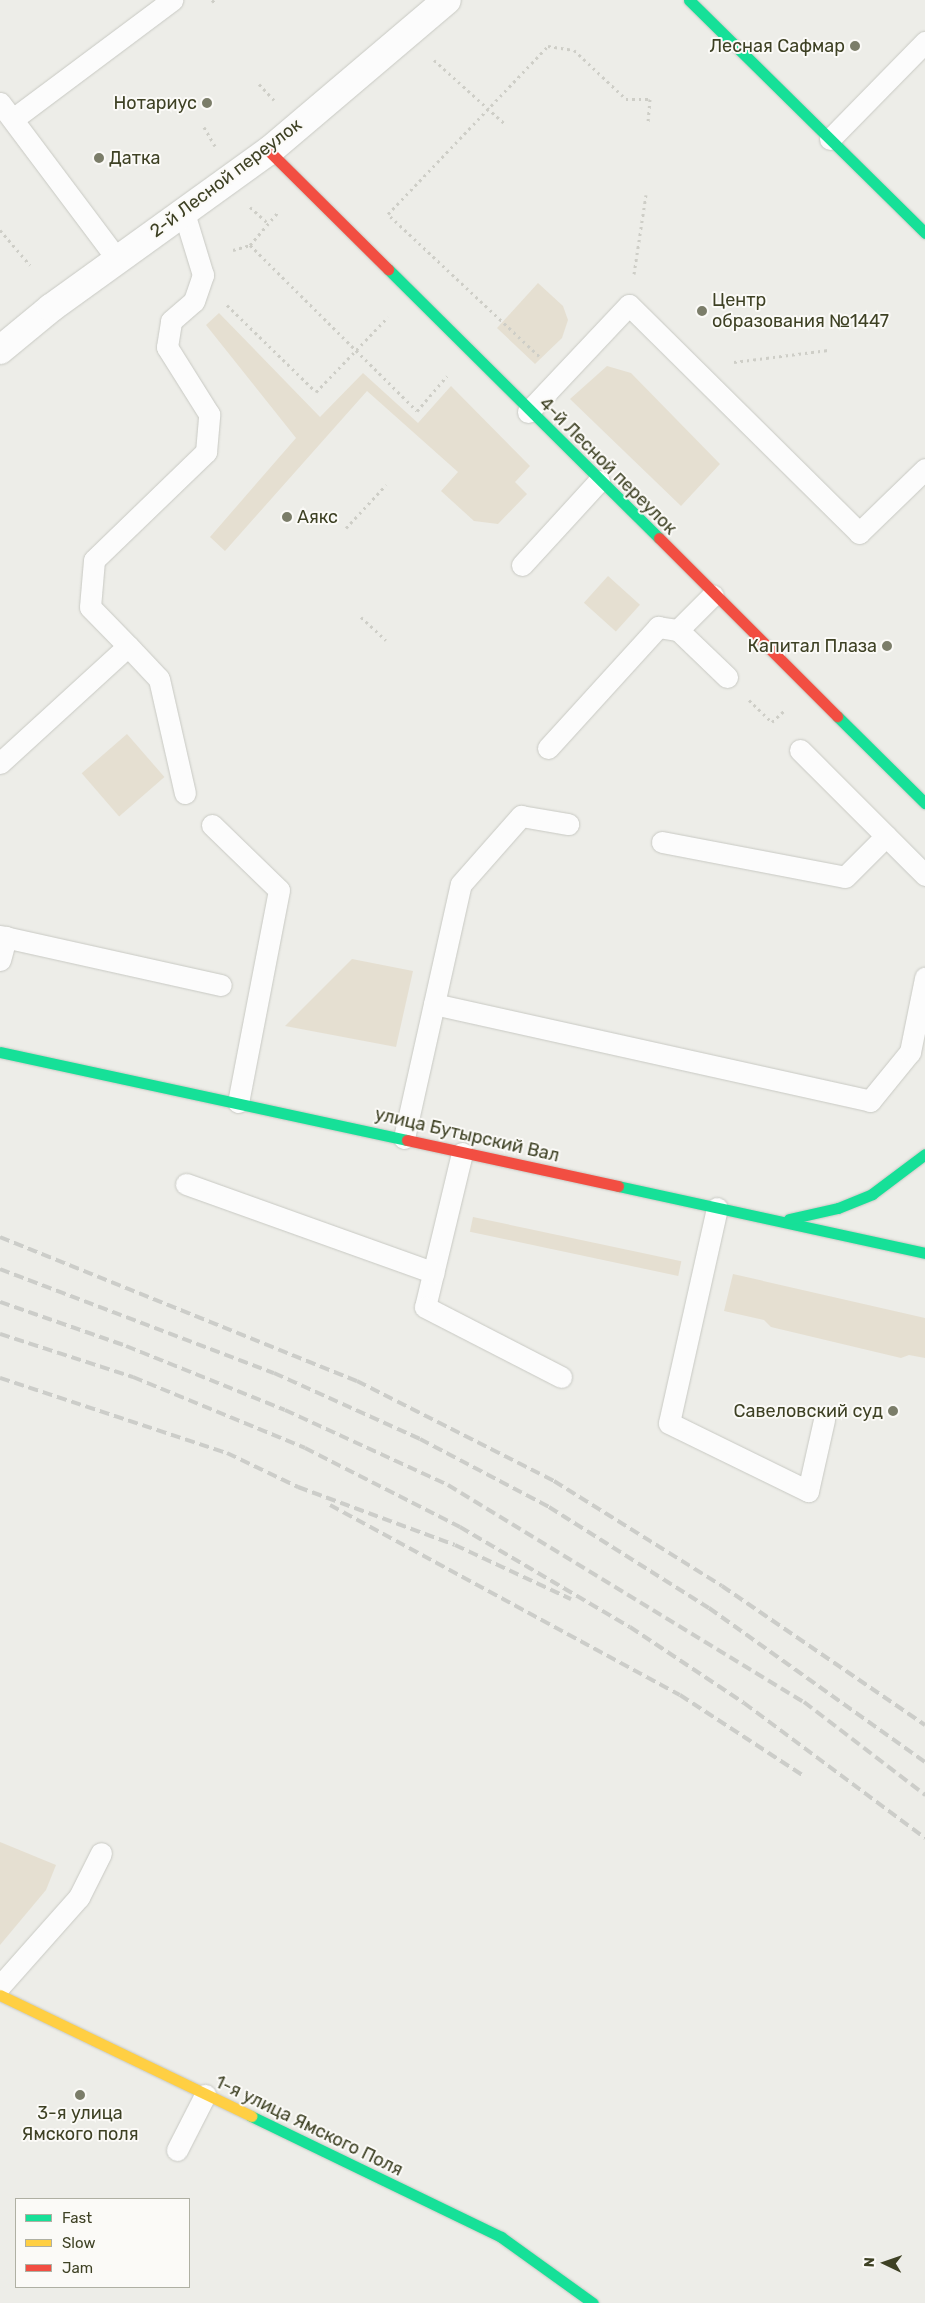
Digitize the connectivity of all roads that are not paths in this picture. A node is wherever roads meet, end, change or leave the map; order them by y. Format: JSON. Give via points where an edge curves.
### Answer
{"nodes":[{"id":1,"x":172,"y":0,"type":"edge"},
{"id":2,"x":447,"y":0,"type":"edge"},
{"id":3,"x":689,"y":0,"type":"edge"},
{"id":4,"x":925,"y":42,"type":"edge"},
{"id":5,"x":6,"y":111,"type":"edge"},
{"id":6,"x":830,"y":139,"type":"junction"},
{"id":7,"x":268,"y":151,"type":"junction"},
{"id":8,"x":184,"y":212,"type":"junction"},
{"id":9,"x":925,"y":233,"type":"edge"},
{"id":10,"x":117,"y":259,"type":"junction"},
{"id":11,"x":0,"y":350,"type":"edge"},
{"id":12,"x":528,"y":412,"type":"junction"},
{"id":13,"x":925,"y":470,"type":"edge"},
{"id":14,"x":599,"y":481,"type":"junction"},
{"id":15,"x":522,"y":565,"type":"dead end"},
{"id":16,"x":713,"y":595,"type":"junction"},
{"id":17,"x":678,"y":630,"type":"junction"},
{"id":18,"x":128,"y":646,"type":"junction"},
{"id":19,"x":727,"y":678,"type":"dead end"},
{"id":20,"x":548,"y":748,"type":"dead end"},
{"id":21,"x":800,"y":750,"type":"dead end"},
{"id":22,"x":0,"y":762,"type":"edge"},
{"id":23,"x":185,"y":793,"type":"dead end"},
{"id":24,"x":925,"y":803,"type":"edge"},
{"id":25,"x":568,"y":824,"type":"dead end"},
{"id":26,"x":212,"y":825,"type":"dead end"},
{"id":27,"x":886,"y":836,"type":"junction"},
{"id":28,"x":662,"y":842,"type":"dead end"},
{"id":29,"x":925,"y":874,"type":"edge"},
{"id":30,"x":3,"y":936,"type":"edge"},
{"id":31,"x":0,"y":960,"type":"edge"},
{"id":32,"x":925,"y":978,"type":"edge"},
{"id":33,"x":221,"y":985,"type":"dead end"},
{"id":34,"x":434,"y":1004,"type":"junction"},
{"id":35,"x":0,"y":1052,"type":"edge"},
{"id":36,"x":238,"y":1102,"type":"junction"},
{"id":37,"x":404,"y":1138,"type":"junction"},
{"id":38,"x":462,"y":1153,"type":"junction"},
{"id":39,"x":925,"y":1154,"type":"edge"},
{"id":40,"x":186,"y":1184,"type":"dead end"},
{"id":41,"x":717,"y":1208,"type":"junction"},
{"id":42,"x":779,"y":1220,"type":"junction"},
{"id":43,"x":925,"y":1253,"type":"edge"},
{"id":44,"x":434,"y":1273,"type":"junction"},
{"id":45,"x":561,"y":1377,"type":"dead end"},
{"id":46,"x":824,"y":1420,"type":"dead end"},
{"id":47,"x":100,"y":1853,"type":"dead end"},
{"id":48,"x":0,"y":1986,"type":"edge"},
{"id":49,"x":0,"y":1995,"type":"edge"},
{"id":50,"x":205,"y":2095,"type":"junction"},
{"id":51,"x":177,"y":2150,"type":"dead end"},
{"id":52,"x":594,"y":2303,"type":"edge"}],
"edges":[{"from":1,"to":5,"type":"lane"},
{"from":2,"to":7,"type":"street","name":"2-й Лесной переулок"},
{"from":3,"to":6,"type":"street"},
{"from":4,"to":6,"type":"lane"},
{"from":5,"to":10,"type":"lane"},
{"from":6,"to":9,"type":"street"},
{"from":7,"to":8,"type":"street","name":"2-й Лесной переулок"},
{"from":7,"to":12,"type":"street","name":"4-й Лесной переулок"},
{"from":8,"to":10,"type":"street","name":"2-й Лесной переулок"},
{"from":8,"to":18,"type":"lane","via":[[203,275],[194,302],[171,321],[167,347],[209,414],[206,452],[94,560],[90,607]]},
{"from":10,"to":11,"type":"street","name":"2-й Лесной переулок"},
{"from":12,"to":13,"type":"lane","via":[[629,305],[859,532]]},
{"from":12,"to":14,"type":"street","name":"4-й Лесной переулок"},
{"from":14,"to":15,"type":"lane"},
{"from":14,"to":16,"type":"street","name":"4-й Лесной переулок"},
{"from":16,"to":17,"type":"lane"},
{"from":16,"to":24,"type":"street","name":"4-й Лесной переулок"},
{"from":17,"to":19,"type":"lane"},
{"from":17,"to":20,"type":"lane","via":[[658,627]]},
{"from":18,"to":22,"type":"lane"},
{"from":18,"to":23,"type":"lane","via":[[159,679]]},
{"from":21,"to":27,"type":"lane"},
{"from":25,"to":34,"type":"lane","via":[[521,816],[461,884]]},
{"from":26,"to":36,"type":"lane","via":[[279,890]]},
{"from":27,"to":28,"type":"lane","via":[[845,877]]},
{"from":27,"to":29,"type":"lane"},
{"from":30,"to":31,"type":"lane"},
{"from":30,"to":33,"type":"lane"},
{"from":32,"to":34,"type":"lane","via":[[910,1052],[870,1101]]},
{"from":34,"to":37,"type":"lane"},
{"from":35,"to":36,"type":"street","name":"улица Бутырский Вал"},
{"from":36,"to":37,"type":"street","name":"улица Бутырский Вал"},
{"from":37,"to":38,"type":"street","name":"улица Бутырский Вал"},
{"from":38,"to":41,"type":"street","name":"улица Бутырский Вал"},
{"from":38,"to":44,"type":"lane"},
{"from":39,"to":42,"type":"street","via":[[872,1194],[838,1208]]},
{"from":40,"to":44,"type":"lane"},
{"from":41,"to":42,"type":"street","name":"улица Бутырский Вал"},
{"from":41,"to":46,"type":"lane","via":[[669,1423],[808,1491]]},
{"from":42,"to":43,"type":"street","name":"улица Бутырский Вал"},
{"from":44,"to":45,"type":"lane","via":[[425,1307]]},
{"from":47,"to":48,"type":"lane","via":[[79,1897]]},
{"from":49,"to":50,"type":"street","name":"1-я улица Ямского Поля"},
{"from":50,"to":51,"type":"lane"},
{"from":50,"to":52,"type":"street","name":"1-я улица Ямского Поля","via":[[501,2237]]}]}
